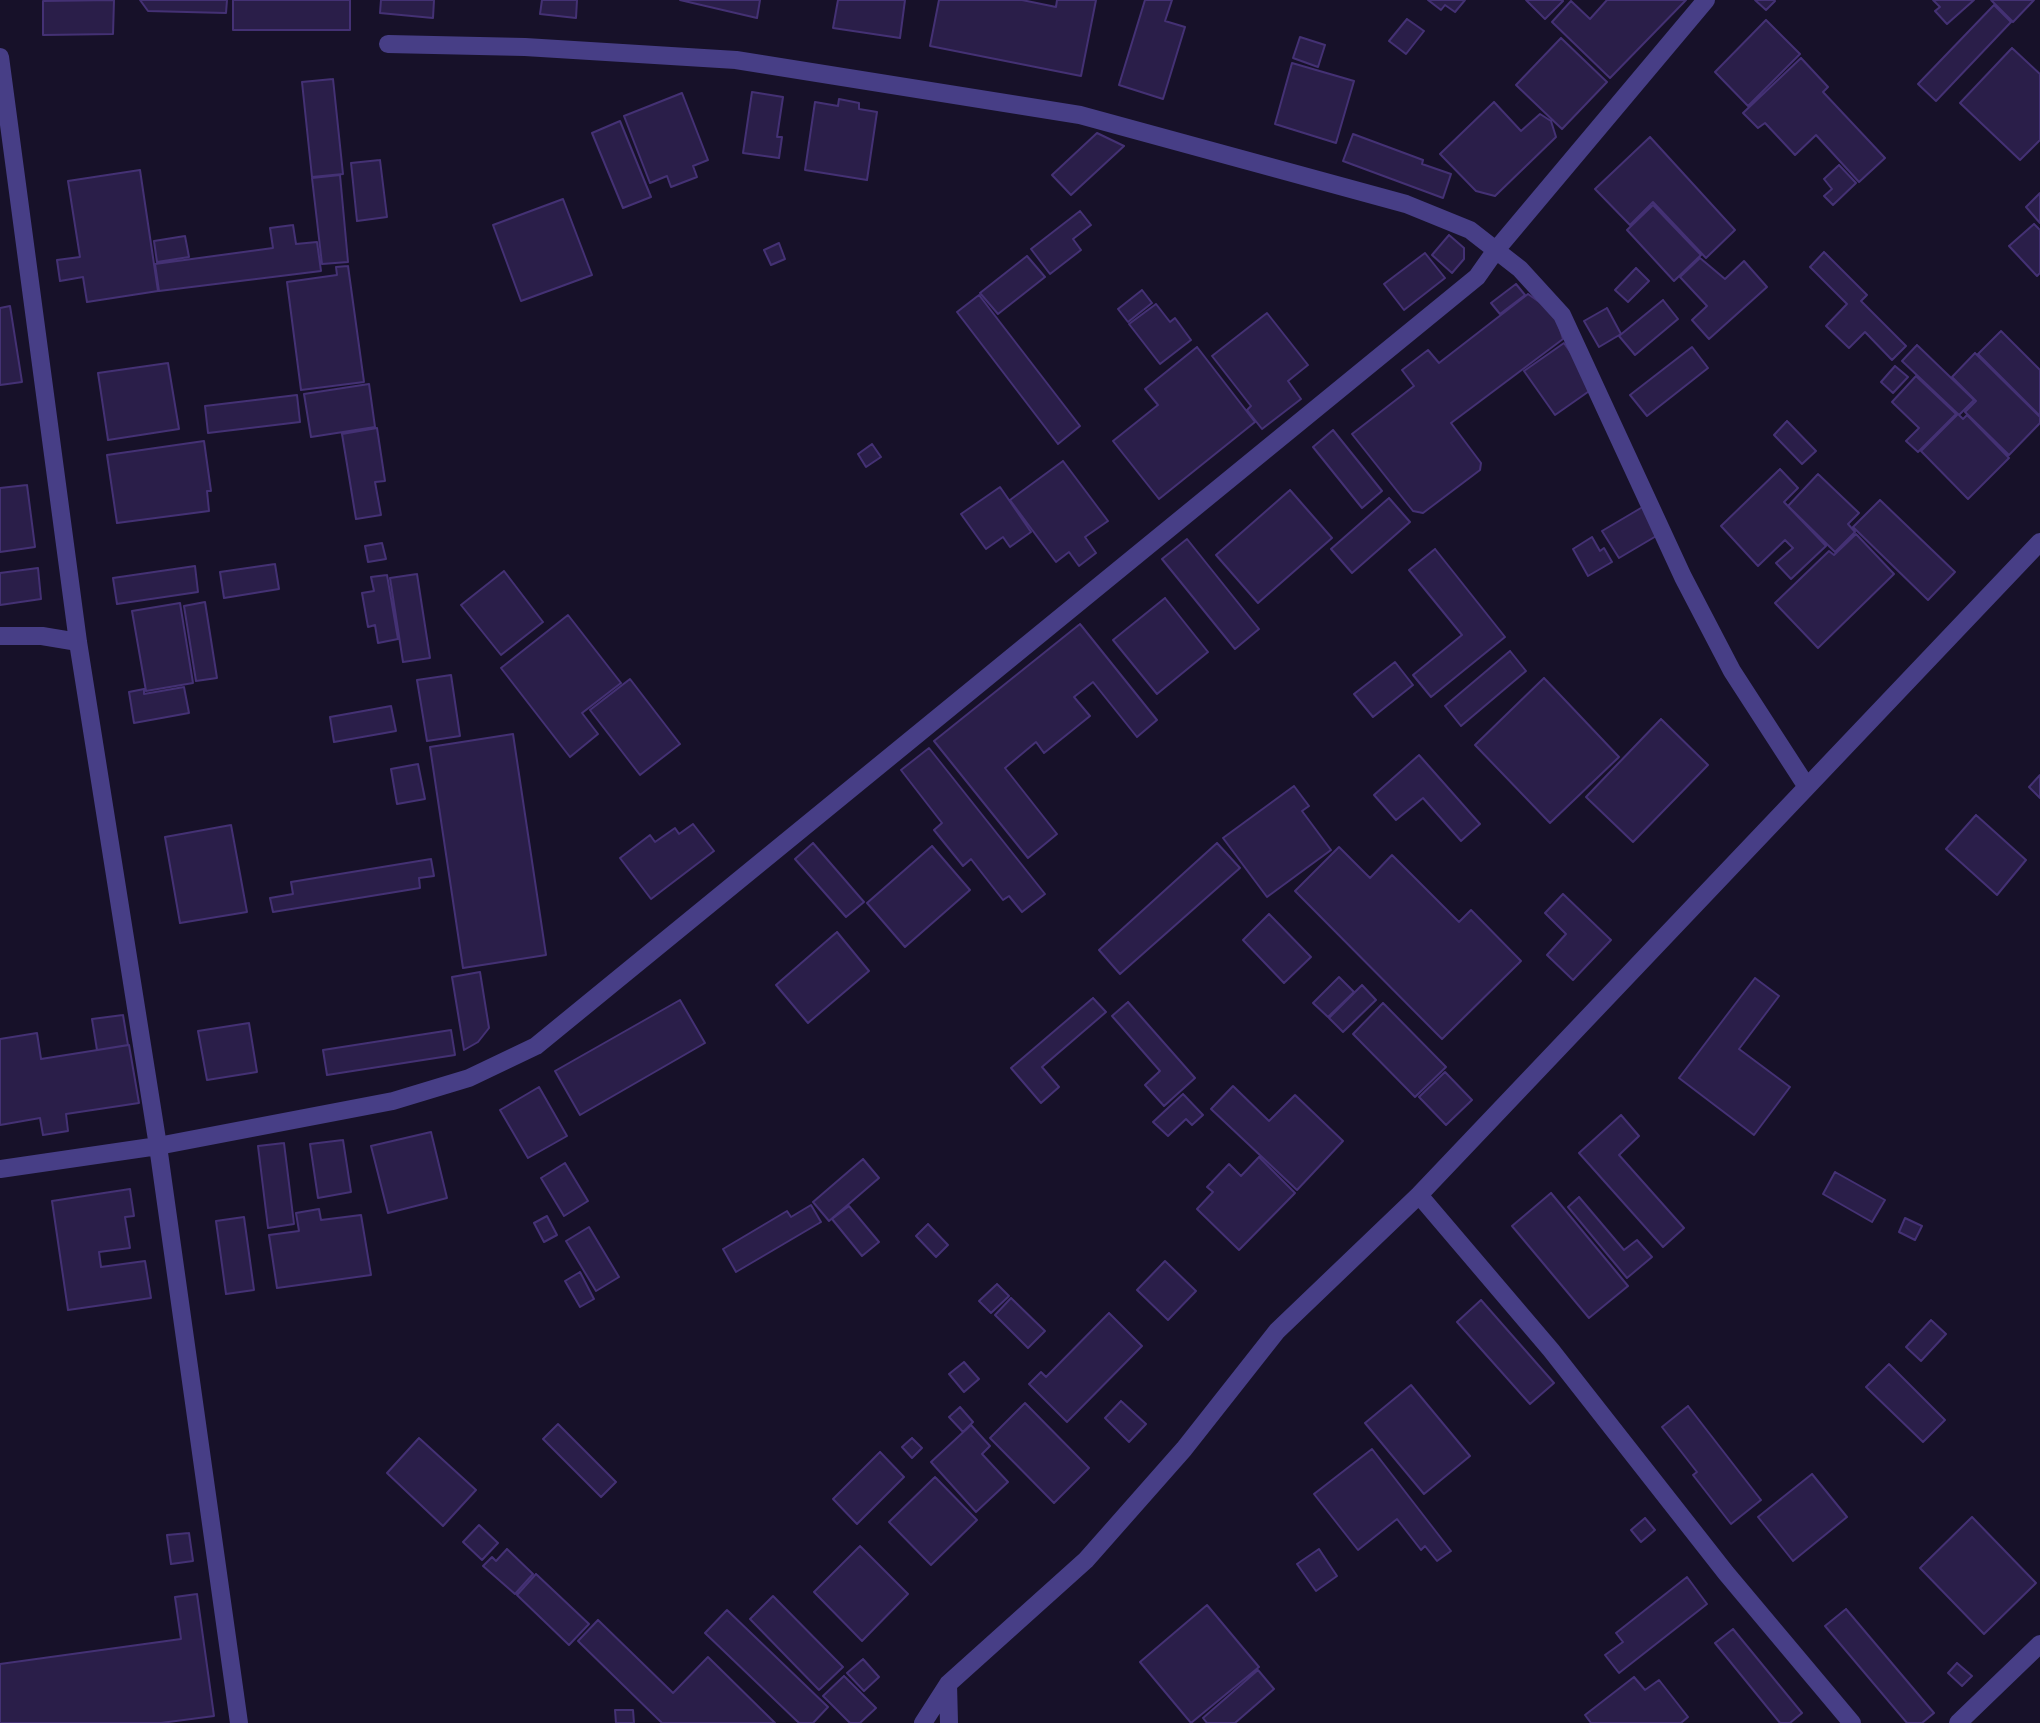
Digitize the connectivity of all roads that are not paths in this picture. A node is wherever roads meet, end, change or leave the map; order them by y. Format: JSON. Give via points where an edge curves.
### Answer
{"nodes":[{"id":1,"x":1706,"y":0,"type":"edge"},
{"id":2,"x":388,"y":44,"type":"dead end"},
{"id":3,"x":0,"y":57,"type":"edge"},
{"id":4,"x":1496,"y":250,"type":"junction"},
{"id":5,"x":2040,"y":542,"type":"edge"},
{"id":6,"x":0,"y":636,"type":"edge"},
{"id":7,"x":78,"y":642,"type":"junction"},
{"id":8,"x":1807,"y":787,"type":"junction"},
{"id":9,"x":158,"y":1146,"type":"junction"},
{"id":10,"x":0,"y":1169,"type":"edge"},
{"id":11,"x":1419,"y":1195,"type":"junction"},
{"id":12,"x":2040,"y":1644,"type":"edge"},
{"id":13,"x":948,"y":1684,"type":"junction"},
{"id":14,"x":239,"y":1723,"type":"edge"},
{"id":15,"x":923,"y":1723,"type":"edge"},
{"id":16,"x":949,"y":1723,"type":"edge"},
{"id":17,"x":1852,"y":1723,"type":"edge"},
{"id":18,"x":1958,"y":1723,"type":"edge"}],
"edges":[{"from":1,"to":4,"type":"street"},
{"from":2,"to":4,"type":"street","via":[[736,60],[1080,115],[1406,204],[1470,230]]},
{"from":3,"to":7,"type":"street"},
{"from":4,"to":8,"type":"street","via":[[1520,269],[1562,316],[1695,601],[1732,671]]},
{"from":4,"to":9,"type":"street","via":[[1477,277],[536,1046],[469,1079],[393,1101]]},
{"from":5,"to":8,"type":"street"},
{"from":6,"to":7,"type":"street"},
{"from":7,"to":9,"type":"street"},
{"from":8,"to":11,"type":"street"},
{"from":9,"to":10,"type":"street"},
{"from":9,"to":14,"type":"street"},
{"from":11,"to":13,"type":"street","via":[[1278,1331],[1184,1449],[1086,1560]]},
{"from":11,"to":17,"type":"street","via":[[1551,1350],[1726,1573]]},
{"from":12,"to":18,"type":"street"},
{"from":13,"to":15,"type":"street"},
{"from":13,"to":16,"type":"street"}]}
